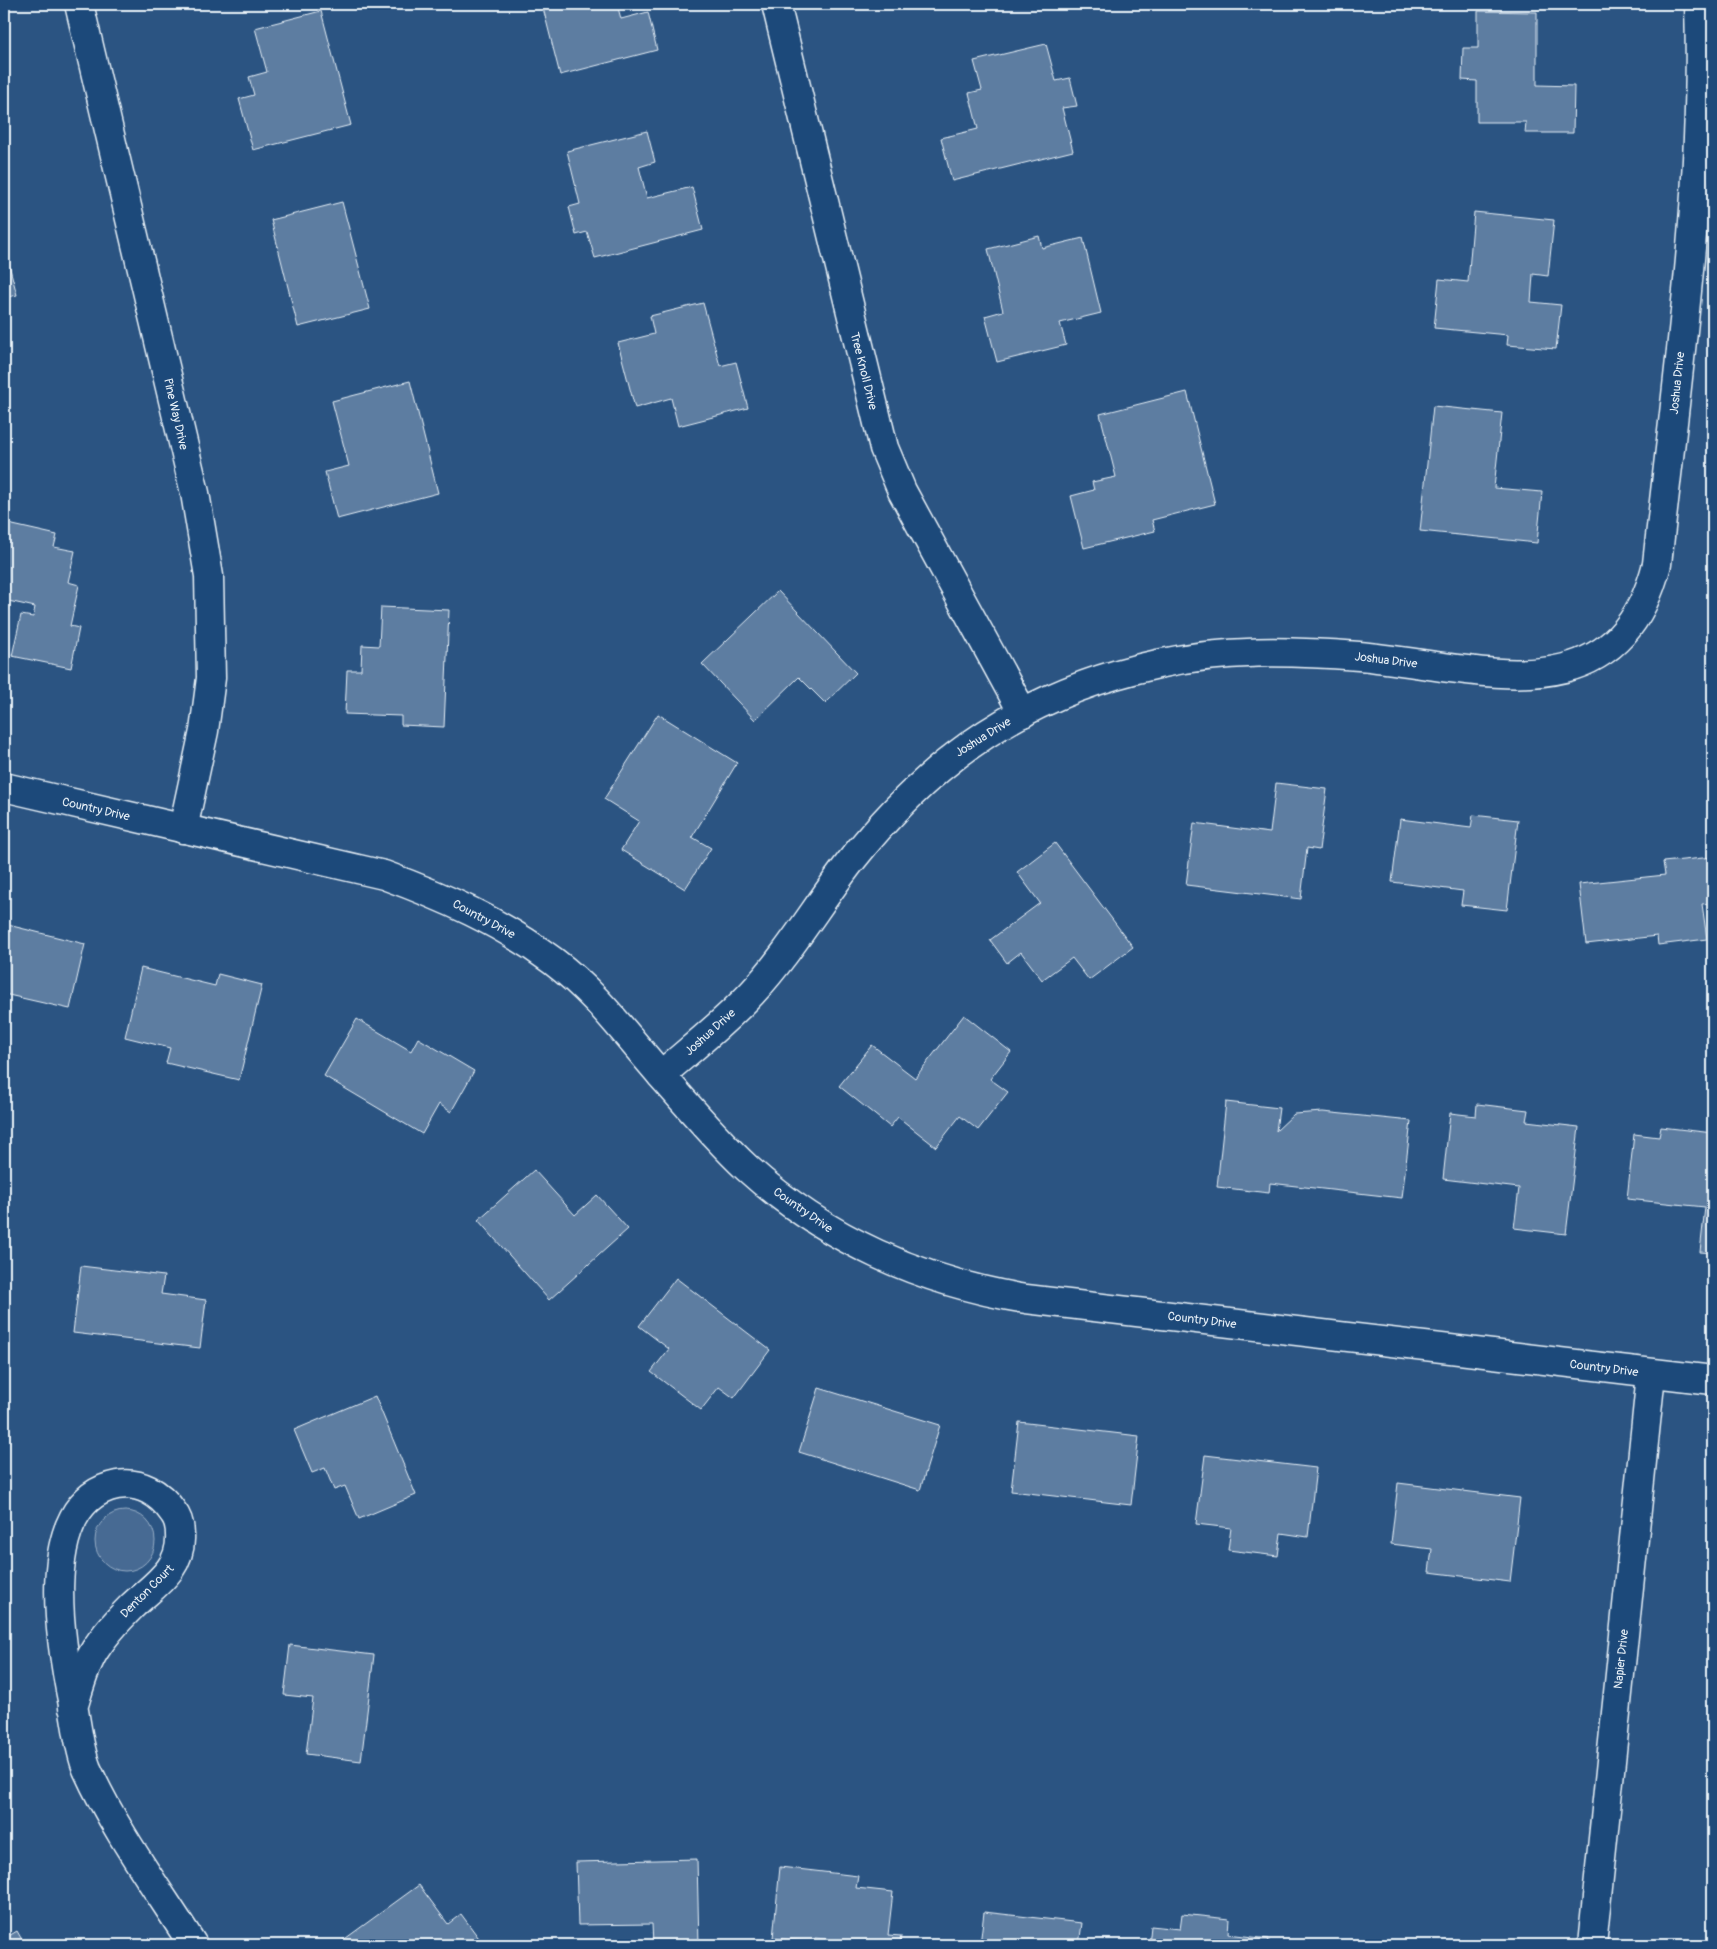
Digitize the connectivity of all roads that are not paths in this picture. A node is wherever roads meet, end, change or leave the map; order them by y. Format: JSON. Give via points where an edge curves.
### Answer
{"nodes":[{"id":1,"x":79,"y":4,"type":"edge"},
{"id":2,"x":776,"y":4,"type":"edge"},
{"id":3,"x":1698,"y":4,"type":"edge"},
{"id":4,"x":1022,"y":713,"type":"junction"},
{"id":5,"x":4,"y":787,"type":"edge"},
{"id":6,"x":184,"y":829,"type":"junction"},
{"id":7,"x":661,"y":1074,"type":"junction"},
{"id":8,"x":1651,"y":1374,"type":"junction"},
{"id":9,"x":1713,"y":1380,"type":"edge"},
{"id":10,"x":73,"y":1708,"type":"junction"},
{"id":11,"x":193,"y":1945,"type":"edge"},
{"id":12,"x":1592,"y":1945,"type":"edge"}],
"edges":[{"from":1,"to":6,"type":"street","name":"Pine Way Drive","via":[[195,493],[209,576],[211,678]]},
{"from":2,"to":4,"type":"street","name":"Tree Knoll Drive","via":[[884,448],[902,491]]},
{"from":3,"to":4,"type":"street","name":"Joshua Drive","via":[[1700,100],[1693,230],[1657,564],[1642,608],[1630,626],[1585,661],[1557,672],[1496,674],[1362,657],[1277,651],[1199,656],[1124,672],[1072,690]]},
{"from":4,"to":7,"type":"street","name":"Joshua Drive","via":[[986,732],[954,755],[900,804],[849,864],[785,954],[752,992],[714,1030]]},
{"from":5,"to":6,"type":"street","name":"Country Drive"},
{"from":6,"to":7,"type":"street","name":"Country Drive","via":[[384,875],[435,893],[506,929],[554,961],[605,1006]]},
{"from":7,"to":8,"type":"street","name":"Country Drive","via":[[746,1167],[812,1219],[847,1240],[946,1281],[1026,1299]]},
{"from":8,"to":9,"type":"street","name":"Country Drive"},
{"from":8,"to":12,"type":"street","name":"Napier Drive"},
{"from":10,"to":10,"type":"street","name":"Denton Court","via":[[60,1634],[58,1589],[70,1527],[89,1496],[118,1485],[141,1486],[155,1493],[176,1515],[180,1528],[179,1556],[171,1570],[115,1624],[94,1651]]},
{"from":10,"to":11,"type":"street","name":"Denton Court","via":[[86,1766],[103,1800]]}]}
